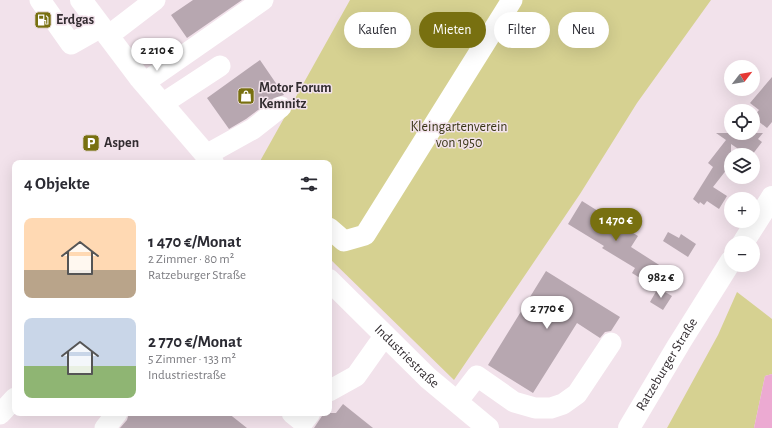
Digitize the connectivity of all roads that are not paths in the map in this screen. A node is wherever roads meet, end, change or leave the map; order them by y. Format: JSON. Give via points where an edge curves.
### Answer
{"nodes":[{"id":1,"x":40,"y":0,"type":"edge"},
{"id":2,"x":81,"y":0,"type":"edge"},
{"id":3,"x":155,"y":0,"type":"edge"},
{"id":4,"x":263,"y":0,"type":"edge"},
{"id":5,"x":512,"y":0,"type":"edge"},
{"id":6,"x":105,"y":32,"type":"junction"},
{"id":7,"x":220,"y":66,"type":"dead end"},
{"id":8,"x":144,"y":83,"type":"junction"},
{"id":9,"x":162,"y":104,"type":"junction"},
{"id":10,"x":281,"y":107,"type":"dead end"},
{"id":11,"x":210,"y":159,"type":"edge"},
{"id":12,"x":772,"y":197,"type":"edge"},
{"id":13,"x":332,"y":231,"type":"edge"},
{"id":14,"x":747,"y":236,"type":"edge"},
{"id":15,"x":725,"y":272,"type":"edge"},
{"id":16,"x":332,"y":283,"type":"edge"},
{"id":17,"x":385,"y":335,"type":"junction"},
{"id":18,"x":611,"y":343,"type":"dead end"},
{"id":19,"x":332,"y":389,"type":"edge"},
{"id":20,"x":12,"y":401,"type":"edge"},
{"id":21,"x":457,"y":402,"type":"junction"},
{"id":22,"x":0,"y":414,"type":"edge"},
{"id":23,"x":115,"y":416,"type":"edge"},
{"id":24,"x":296,"y":416,"type":"edge"},
{"id":25,"x":308,"y":416,"type":"edge"},
{"id":26,"x":105,"y":428,"type":"edge"},
{"id":27,"x":488,"y":428,"type":"edge"},
{"id":28,"x":629,"y":428,"type":"edge"}],
"edges":[{"from":1,"to":6,"type":"lane","via":[[71,44]]},
{"from":2,"to":6,"type":"main road"},
{"from":3,"to":6,"type":"lane"},
{"from":4,"to":8,"type":"lane"},
{"from":5,"to":13,"type":"lane","via":[[365,235],[344,241]]},
{"from":6,"to":8,"type":"main road"},
{"from":7,"to":9,"type":"lane"},
{"from":8,"to":9,"type":"main road"},
{"from":9,"to":11,"type":"main road"},
{"from":10,"to":11,"type":"lane"},
{"from":12,"to":14,"type":"main road"},
{"from":15,"to":28,"type":"main road","name":"Ratzeburger Straße","via":[[678,344]]},
{"from":16,"to":17,"type":"main road","name":"Industriestraße"},
{"from":17,"to":19,"type":"lane","via":[[356,376]]},
{"from":17,"to":21,"type":"main road","name":"Industriestraße","via":[[428,378]]},
{"from":18,"to":21,"type":"lane","via":[[577,394],[563,404],[551,408],[535,408],[514,402],[479,368]]},
{"from":20,"to":22,"type":"lane"},
{"from":21,"to":27,"type":"main road","name":"Industriestraße"},
{"from":23,"to":26,"type":"lane"},
{"from":24,"to":25,"type":"lane","via":[[303,422]]}]}
